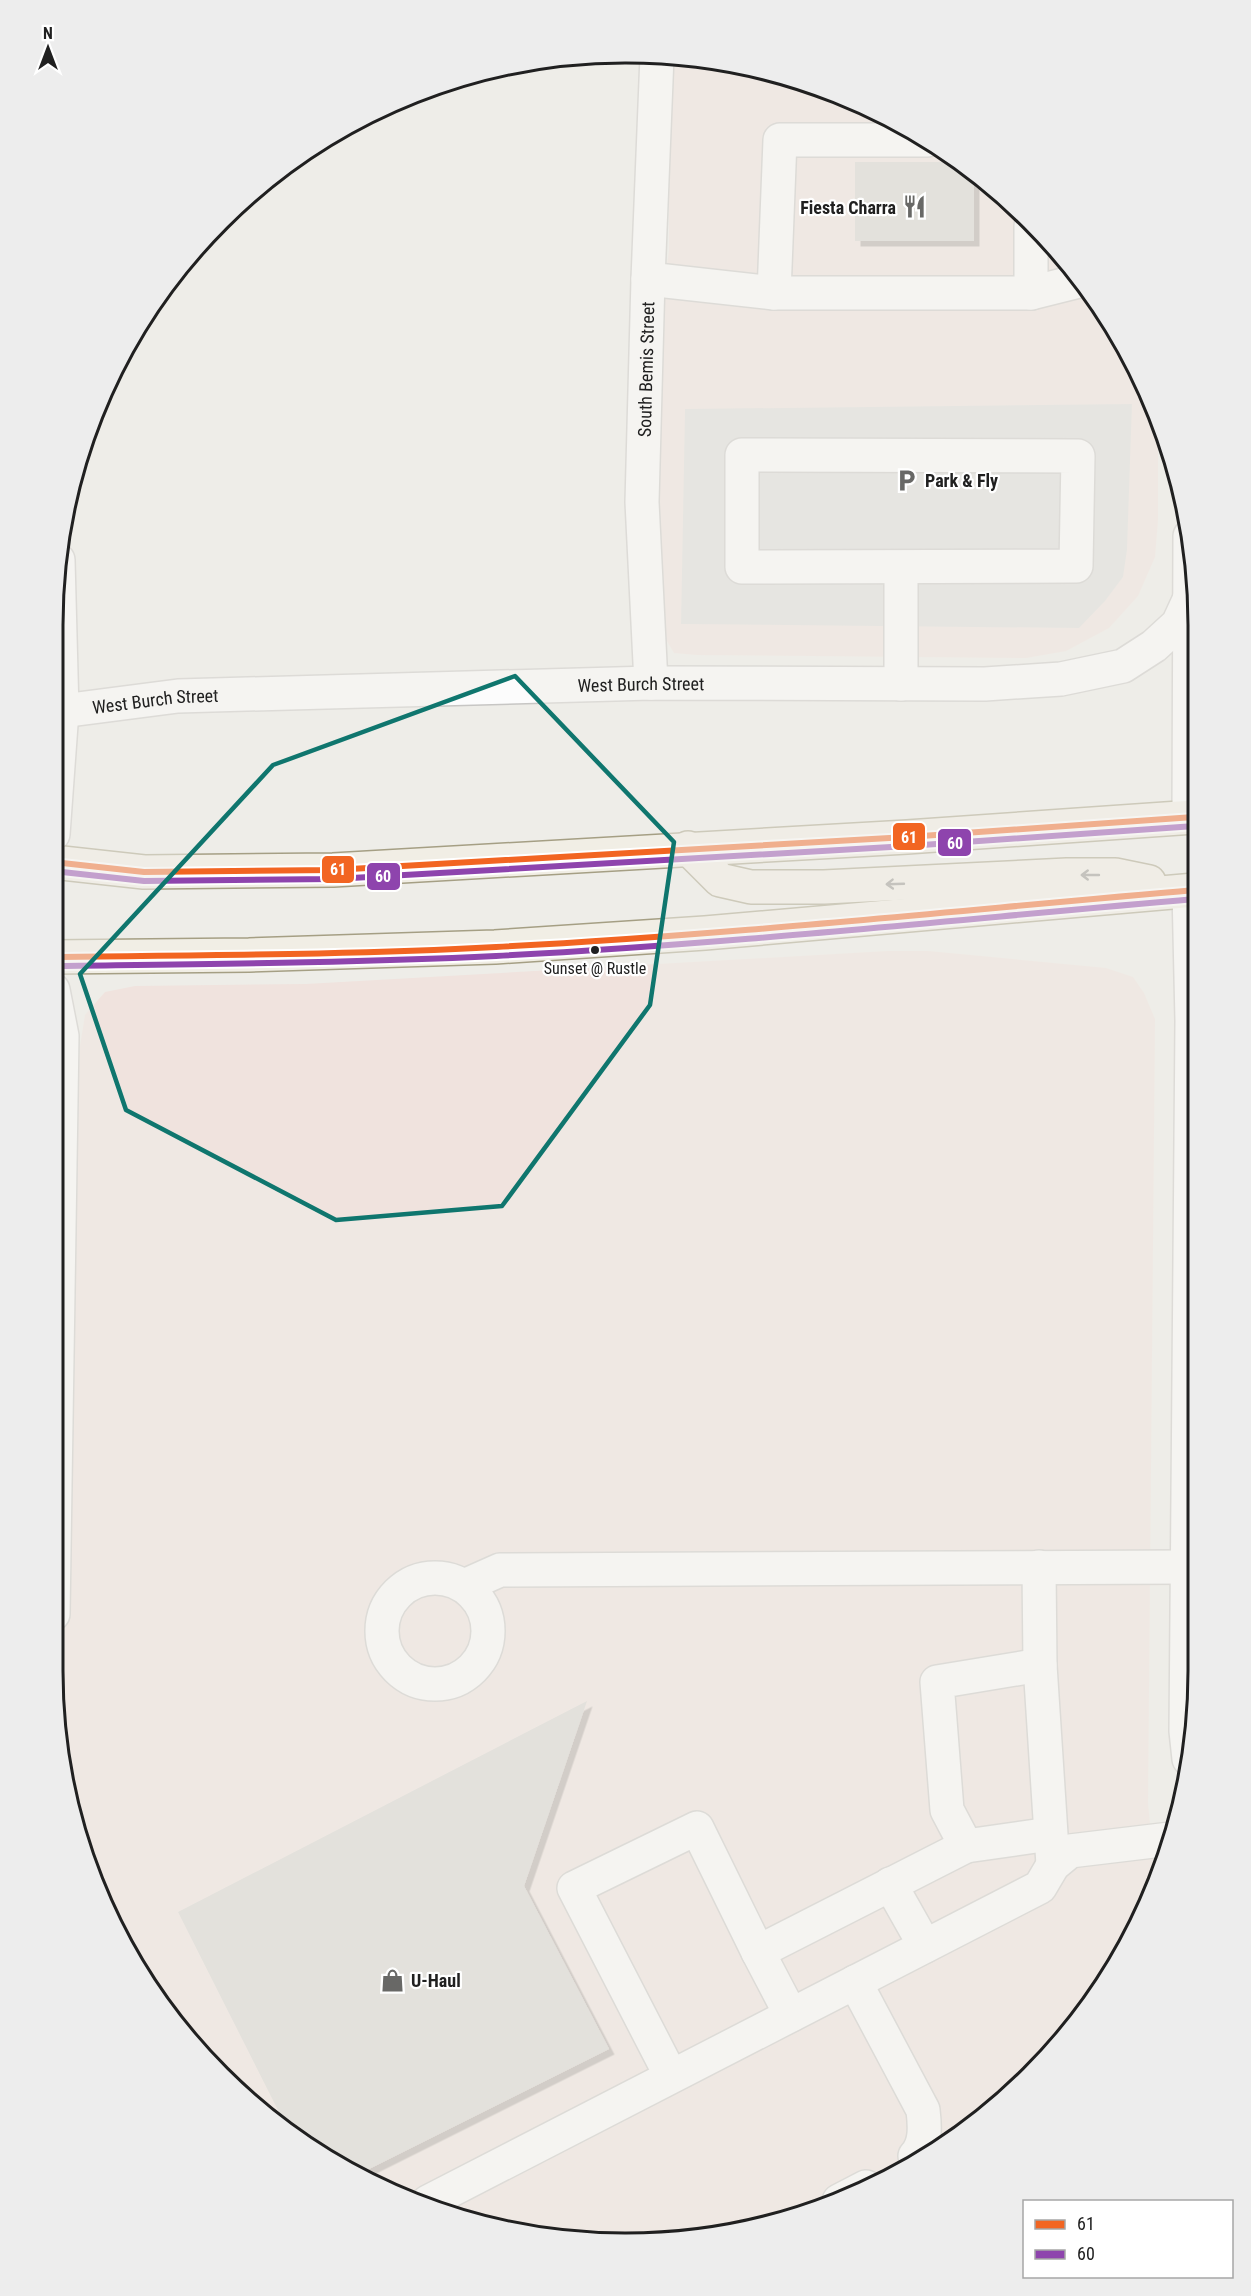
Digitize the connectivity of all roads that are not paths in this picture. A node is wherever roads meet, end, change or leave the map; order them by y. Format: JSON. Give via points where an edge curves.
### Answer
{"nodes":[{"id":1,"x":657,"y":64,"type":"edge"},
{"id":2,"x":910,"y":140,"type":"edge"},
{"id":3,"x":1031,"y":237,"type":"edge"},
{"id":4,"x":648,"y":279,"type":"junction"},
{"id":5,"x":1072,"y":283,"type":"edge"},
{"id":6,"x":774,"y":293,"type":"junction"},
{"id":7,"x":1031,"y":293,"type":"junction"},
{"id":8,"x":902,"y":568,"type":"junction"},
{"id":9,"x":1187,"y":604,"type":"edge"},
{"id":10,"x":651,"y":683,"type":"junction"},
{"id":11,"x":901,"y":684,"type":"junction"},
{"id":12,"x":63,"y":711,"type":"edge"},
{"id":13,"x":1188,"y":817,"type":"edge"},
{"id":14,"x":688,"y":848,"type":"junction"},
{"id":15,"x":63,"y":863,"type":"edge"},
{"id":16,"x":1188,"y":886,"type":"edge"},
{"id":17,"x":1188,"y":887,"type":"edge"},
{"id":18,"x":63,"y":957,"type":"edge"},
{"id":19,"x":1039,"y":1567,"type":"junction"},
{"id":20,"x":1188,"y":1567,"type":"joint"},
{"id":21,"x":465,"y":1586,"type":"dead end"},
{"id":22,"x":1040,"y":1665,"type":"junction"},
{"id":23,"x":1186,"y":1714,"type":"edge"},
{"id":24,"x":1161,"y":1840,"type":"edge"},
{"id":25,"x":966,"y":1846,"type":"junction"},
{"id":26,"x":1051,"y":1850,"type":"junction"},
{"id":27,"x":890,"y":1884,"type":"junction"},
{"id":28,"x":925,"y":1946,"type":"junction"},
{"id":29,"x":758,"y":1952,"type":"junction"},
{"id":30,"x":855,"y":1982,"type":"junction"},
{"id":31,"x":791,"y":2015,"type":"junction"},
{"id":32,"x":671,"y":2076,"type":"junction"},
{"id":33,"x":920,"y":2150,"type":"edge"},
{"id":34,"x":434,"y":2199,"type":"edge"}],
"edges":[{"from":1,"to":4,"type":"street","name":"South Bemis Street"},
{"from":2,"to":6,"type":"street","via":[[780,140]]},
{"from":3,"to":7,"type":"street"},
{"from":4,"to":6,"type":"street"},
{"from":4,"to":10,"type":"street","name":"South Bemis Street","via":[[642,502]]},
{"from":5,"to":7,"type":"street"},
{"from":6,"to":7,"type":"street"},
{"from":8,"to":8,"type":"street","via":[[1076,566],[1078,456],[742,455],[742,567]]},
{"from":8,"to":11,"type":"street"},
{"from":9,"to":11,"type":"street","name":"West Burch Street","via":[[1178,624],[1123,666],[1025,682]]},
{"from":10,"to":11,"type":"street","name":"West Burch Street"},
{"from":10,"to":12,"type":"street","name":"West Burch Street","via":[[178,696]]},
{"from":13,"to":14,"type":"main road"},
{"from":14,"to":15,"type":"main road","via":[[333,870],[144,872]]},
{"from":16,"to":14,"type":"main road","one_way":true,"via":[[1115,876],[1067,876],[751,887],[720,880]]},
{"from":17,"to":18,"type":"main road","via":[[717,932],[495,947]]},
{"from":19,"to":20,"type":"street"},
{"from":19,"to":21,"type":"street","via":[[500,1570]]},
{"from":19,"to":22,"type":"street"},
{"from":20,"to":23,"type":"street"},
{"from":22,"to":25,"type":"street","via":[[937,1682],[946,1810]]},
{"from":22,"to":26,"type":"street"},
{"from":24,"to":26,"type":"street"},
{"from":25,"to":26,"type":"street"},
{"from":25,"to":27,"type":"street"},
{"from":26,"to":28,"type":"street","via":[[1040,1887]]},
{"from":27,"to":28,"type":"street"},
{"from":27,"to":29,"type":"street"},
{"from":28,"to":30,"type":"street"},
{"from":29,"to":31,"type":"street"},
{"from":29,"to":32,"type":"street","via":[[697,1828],[574,1888]]},
{"from":30,"to":31,"type":"street"},
{"from":30,"to":33,"type":"street","via":[[923,2110],[925,2130]]},
{"from":31,"to":32,"type":"street"},
{"from":32,"to":34,"type":"street"}]}
